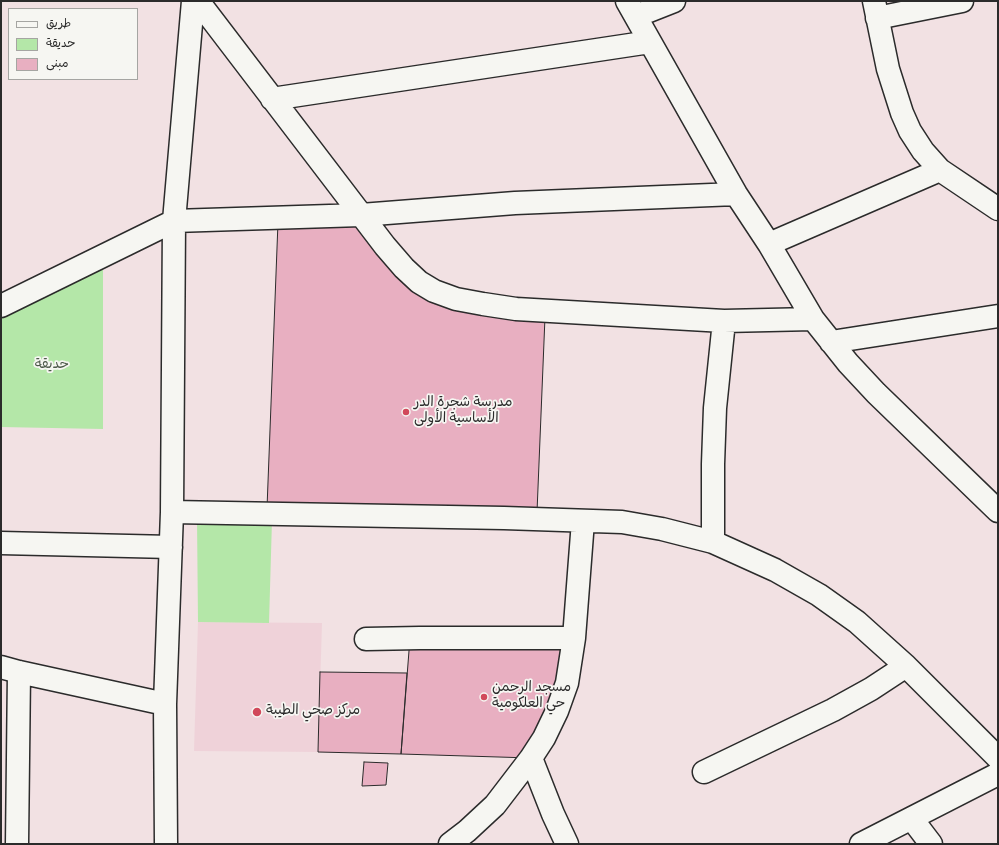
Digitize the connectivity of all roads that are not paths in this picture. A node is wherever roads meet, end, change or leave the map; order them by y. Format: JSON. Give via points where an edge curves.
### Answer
{"nodes":[{"id":1,"x":193,"y":1,"type":"edge"},
{"id":2,"x":198,"y":1,"type":"edge"},
{"id":3,"x":674,"y":1,"type":"edge"},
{"id":4,"x":962,"y":1,"type":"edge"},
{"id":5,"x":632,"y":9,"type":"edge"},
{"id":6,"x":875,"y":9,"type":"edge"},
{"id":7,"x":650,"y":42,"type":"junction"},
{"id":8,"x":272,"y":99,"type":"junction"},
{"id":9,"x":940,"y":170,"type":"junction"},
{"id":10,"x":736,"y":194,"type":"junction"},
{"id":11,"x":998,"y":210,"type":"edge"},
{"id":12,"x":361,"y":215,"type":"junction"},
{"id":13,"x":174,"y":221,"type":"junction"},
{"id":14,"x":769,"y":244,"type":"junction"},
{"id":15,"x":1,"y":306,"type":"edge"},
{"id":16,"x":998,"y":316,"type":"edge"},
{"id":17,"x":813,"y":319,"type":"junction"},
{"id":18,"x":724,"y":321,"type":"junction"},
{"id":19,"x":831,"y":342,"type":"junction"},
{"id":20,"x":998,"y":511,"type":"edge"},
{"id":21,"x":172,"y":512,"type":"junction"},
{"id":22,"x":583,"y":521,"type":"junction"},
{"id":23,"x":713,"y":542,"type":"junction"},
{"id":24,"x":1,"y":543,"type":"edge"},
{"id":25,"x":171,"y":547,"type":"junction"},
{"id":26,"x":574,"y":638,"type":"junction"},
{"id":27,"x":366,"y":639,"type":"dead end"},
{"id":28,"x":906,"y":666,"type":"junction"},
{"id":29,"x":10,"y":669,"type":"edge"},
{"id":30,"x":165,"y":704,"type":"junction"},
{"id":31,"x":531,"y":758,"type":"junction"},
{"id":32,"x":998,"y":758,"type":"edge"},
{"id":33,"x":704,"y":772,"type":"dead end"},
{"id":34,"x":998,"y":774,"type":"edge"},
{"id":35,"x":912,"y":819,"type":"junction"},
{"id":36,"x":17,"y":844,"type":"edge"},
{"id":37,"x":166,"y":844,"type":"edge"},
{"id":38,"x":450,"y":844,"type":"edge"},
{"id":39,"x":567,"y":844,"type":"edge"},
{"id":40,"x":861,"y":844,"type":"edge"},
{"id":41,"x":931,"y":844,"type":"edge"}],
"edges":[{"from":1,"to":13,"type":"street"},
{"from":2,"to":8,"type":"street"},
{"from":3,"to":5,"type":"street"},
{"from":4,"to":6,"type":"street"},
{"from":5,"to":7,"type":"street"},
{"from":6,"to":9,"type":"street","via":[[888,69],[902,113],[923,151]]},
{"from":7,"to":8,"type":"street"},
{"from":7,"to":10,"type":"street"},
{"from":8,"to":12,"type":"street"},
{"from":9,"to":11,"type":"street"},
{"from":9,"to":14,"type":"street"},
{"from":10,"to":12,"type":"street","via":[[515,203]]},
{"from":10,"to":14,"type":"street"},
{"from":12,"to":13,"type":"street"},
{"from":12,"to":18,"type":"street","via":[[419,282],[434,292],[456,299],[516,309]]},
{"from":13,"to":15,"type":"street"},
{"from":13,"to":21,"type":"street"},
{"from":14,"to":17,"type":"street"},
{"from":16,"to":19,"type":"street"},
{"from":17,"to":18,"type":"street"},
{"from":17,"to":19,"type":"street"},
{"from":18,"to":23,"type":"street","via":[[715,408]]},
{"from":19,"to":20,"type":"street","via":[[876,393]]},
{"from":21,"to":22,"type":"street"},
{"from":21,"to":25,"type":"street"},
{"from":22,"to":23,"type":"street","via":[[642,525]]},
{"from":22,"to":26,"type":"street"},
{"from":23,"to":28,"type":"street","via":[[775,570],[819,595],[857,622]]},
{"from":24,"to":25,"type":"street"},
{"from":25,"to":30,"type":"street"},
{"from":26,"to":27,"type":"street"},
{"from":26,"to":31,"type":"street","via":[[567,683],[557,711]]},
{"from":28,"to":32,"type":"street"},
{"from":28,"to":33,"type":"street","via":[[833,710]]},
{"from":29,"to":30,"type":"street"},
{"from":29,"to":36,"type":"street"},
{"from":30,"to":37,"type":"street"},
{"from":31,"to":38,"type":"street","via":[[495,805],[467,832]]},
{"from":31,"to":39,"type":"street"},
{"from":34,"to":35,"type":"street"},
{"from":35,"to":40,"type":"street"},
{"from":35,"to":41,"type":"street"}]}
